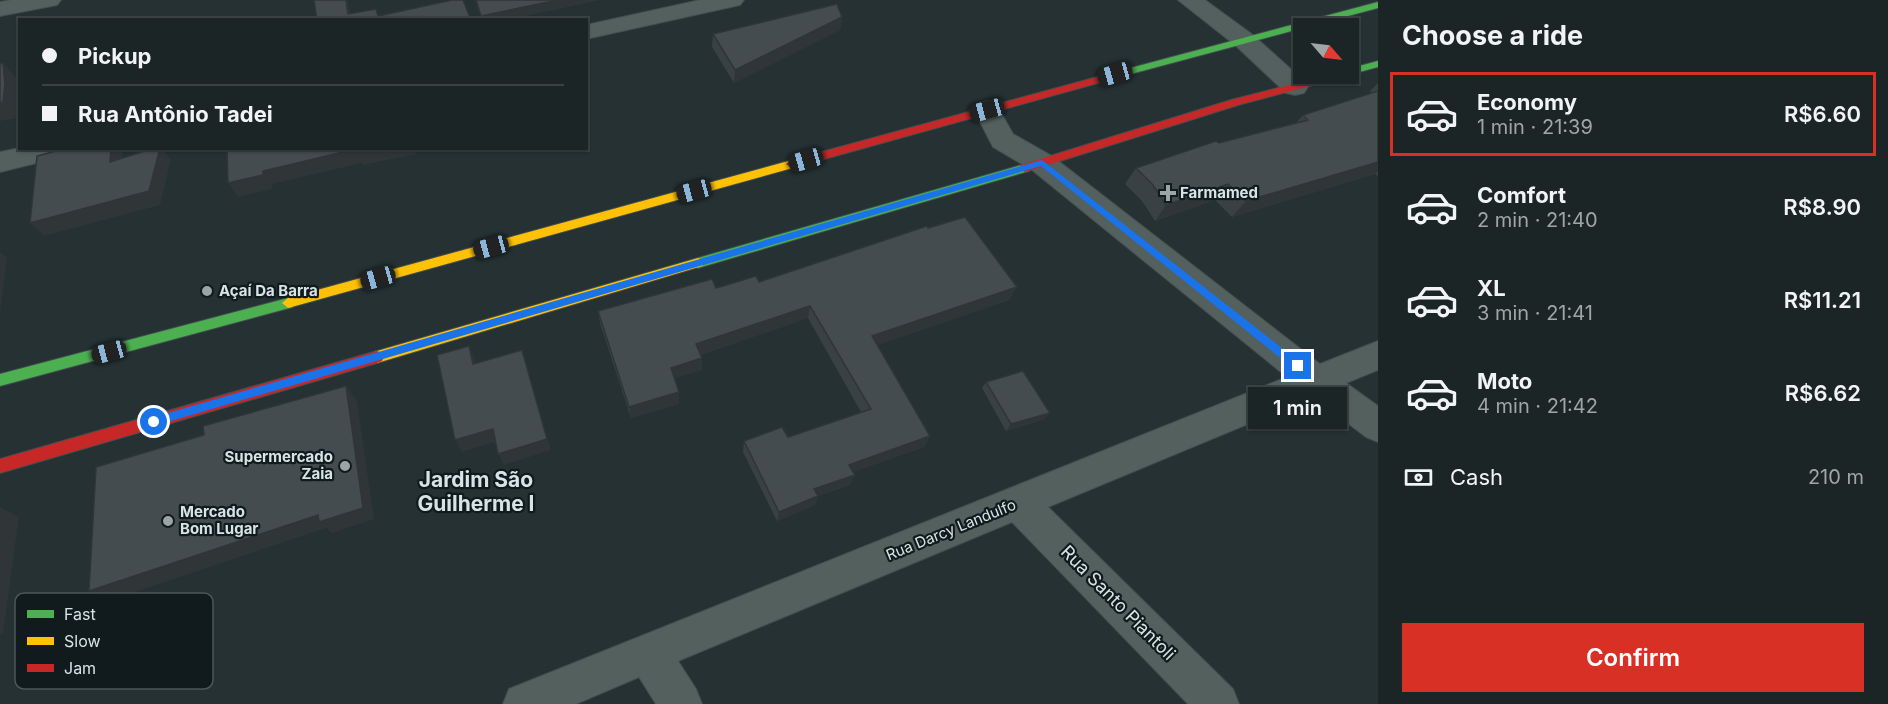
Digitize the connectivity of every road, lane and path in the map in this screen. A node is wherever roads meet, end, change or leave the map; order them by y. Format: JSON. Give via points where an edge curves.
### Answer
{"nodes":[{"id":1,"x":50,"y":0,"type":"edge"},
{"id":2,"x":732,"y":0,"type":"edge"},
{"id":3,"x":1190,"y":0,"type":"edge"},
{"id":4,"x":1378,"y":5,"type":"edge"},
{"id":5,"x":0,"y":9,"type":"edge"},
{"id":6,"x":588,"y":32,"type":"edge"},
{"id":7,"x":1244,"y":40,"type":"junction"},
{"id":8,"x":1378,"y":64,"type":"edge"},
{"id":9,"x":1359,"y":69,"type":"edge"},
{"id":10,"x":1306,"y":84,"type":"edge"},
{"id":11,"x":1295,"y":87,"type":"junction"},
{"id":12,"x":987,"y":110,"type":"junction"},
{"id":13,"x":51,"y":150,"type":"edge"},
{"id":14,"x":0,"y":162,"type":"edge"},
{"id":15,"x":1042,"y":163,"type":"junction"},
{"id":16,"x":1378,"y":355,"type":"edge"},
{"id":17,"x":0,"y":380,"type":"edge"},
{"id":18,"x":1316,"y":380,"type":"junction"},
{"id":19,"x":1378,"y":426,"type":"edge"},
{"id":20,"x":0,"y":466,"type":"edge"},
{"id":21,"x":1018,"y":503,"type":"junction"},
{"id":22,"x":648,"y":653,"type":"junction"},
{"id":23,"x":524,"y":704,"type":"edge"},
{"id":24,"x":681,"y":704,"type":"edge"},
{"id":25,"x":1218,"y":704,"type":"edge"}],
"edges":[{"from":1,"to":5,"type":"street"},
{"from":2,"to":6,"type":"street"},
{"from":3,"to":7,"type":"street"},
{"from":4,"to":7,"type":"main road"},
{"from":7,"to":11,"type":"street"},
{"from":7,"to":12,"type":"main road"},
{"from":8,"to":9,"type":"main road"},
{"from":10,"to":11,"type":"main road"},
{"from":11,"to":15,"type":"main road"},
{"from":12,"to":15,"type":"street","via":[[1003,140]]},
{"from":12,"to":17,"type":"main road"},
{"from":13,"to":14,"type":"street"},
{"from":15,"to":18,"type":"street"},
{"from":15,"to":20,"type":"main road"},
{"from":16,"to":18,"type":"street","name":"Rua Darcy Landulfo"},
{"from":18,"to":19,"type":"street"},
{"from":18,"to":21,"type":"street","name":"Rua Darcy Landulfo"},
{"from":21,"to":22,"type":"street","name":"Rua Darcy Landulfo"},
{"from":21,"to":25,"type":"street","name":"Rua Santo Piantoli"},
{"from":22,"to":23,"type":"street","name":"Rua Darcy Landulfo"},
{"from":22,"to":24,"type":"street"}]}
